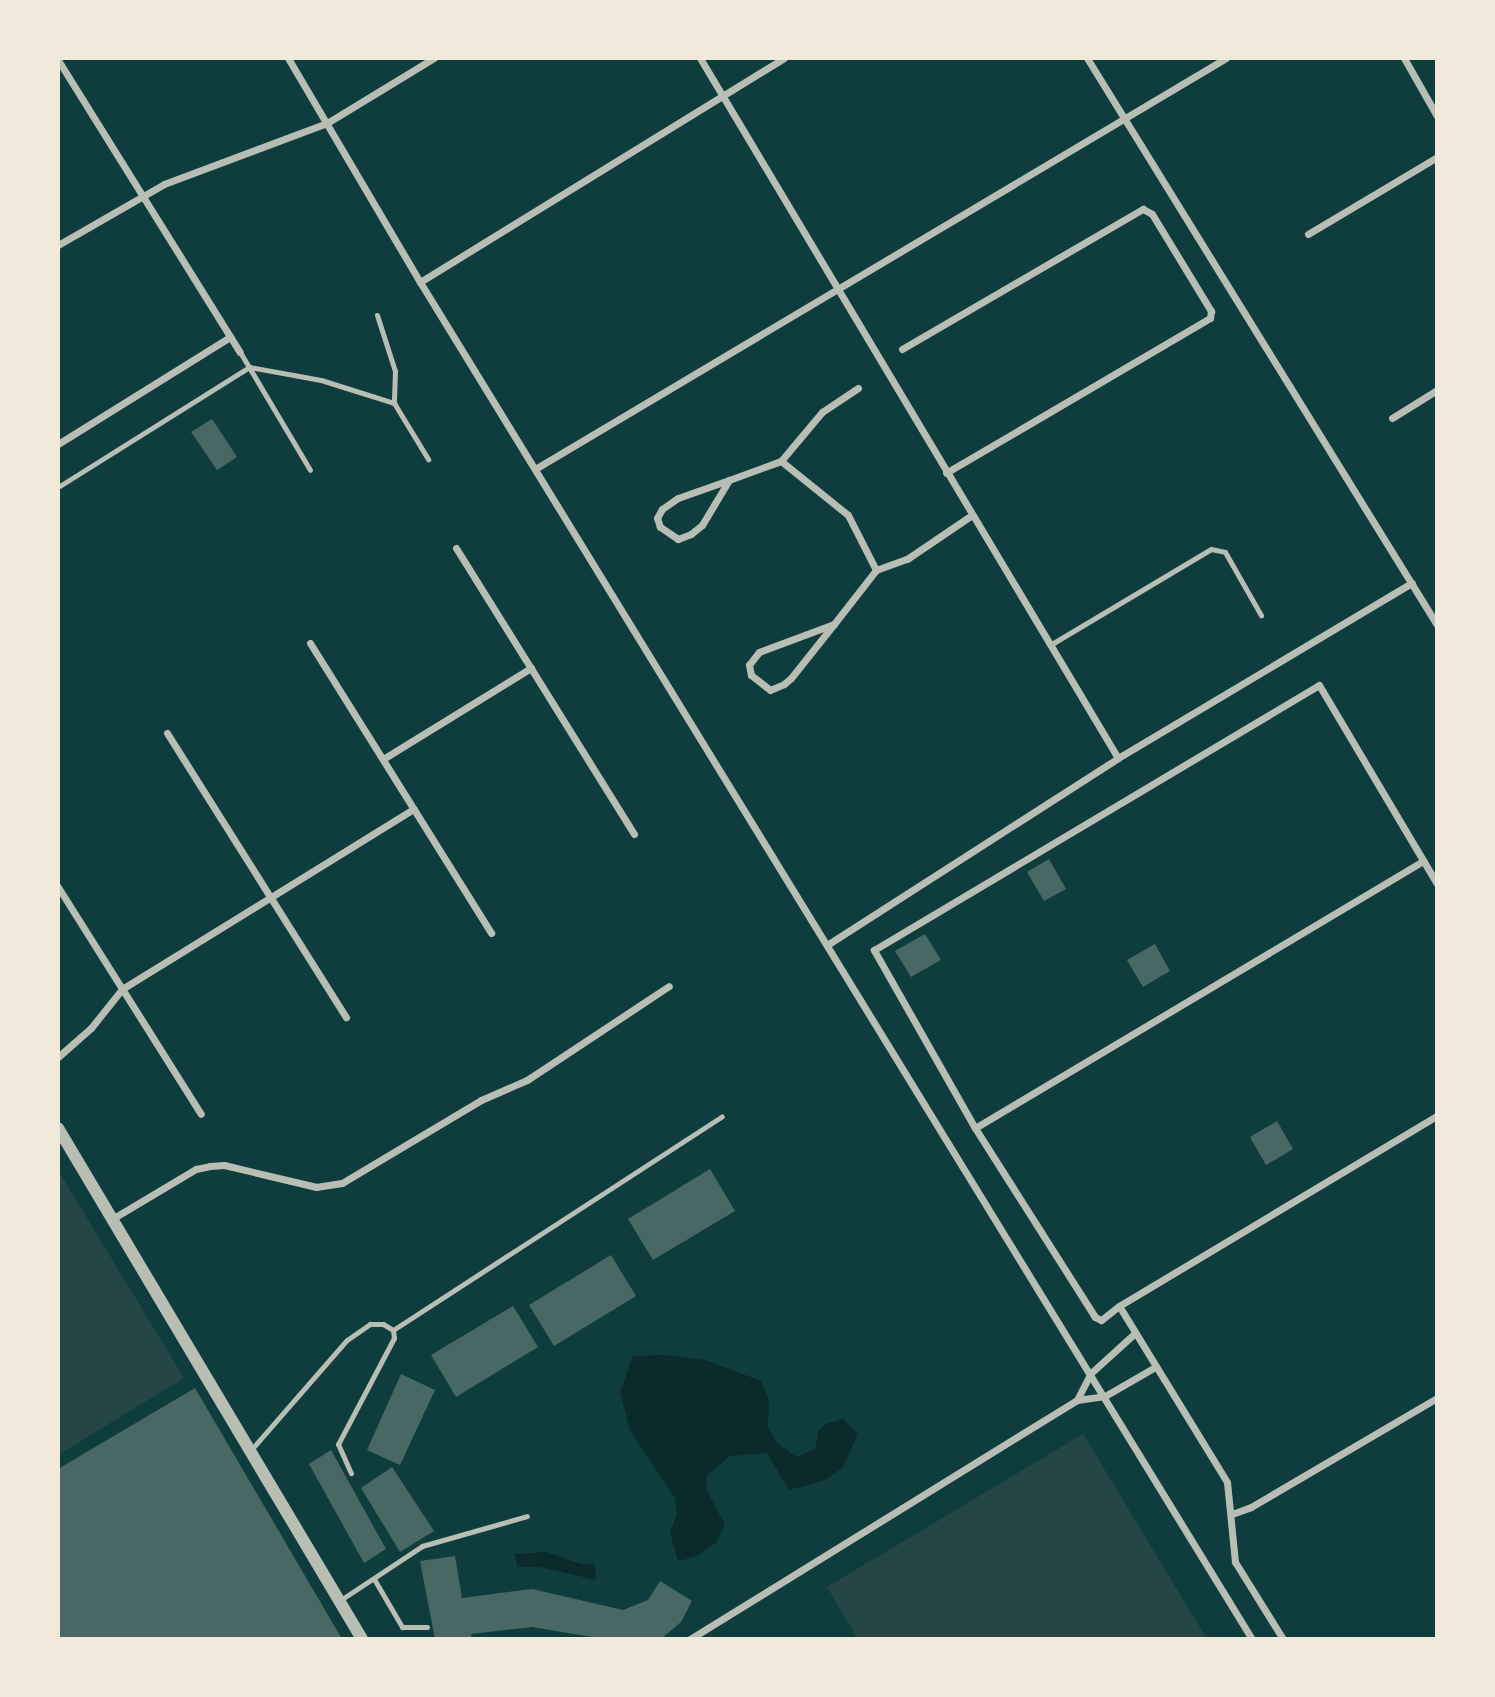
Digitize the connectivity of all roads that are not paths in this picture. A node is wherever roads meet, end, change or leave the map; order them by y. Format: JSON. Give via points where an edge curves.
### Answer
{"nodes":[{"id":1,"x":288,"y":58,"type":"edge"},
{"id":2,"x":435,"y":58,"type":"edge"},
{"id":3,"x":699,"y":58,"type":"edge"},
{"id":4,"x":784,"y":58,"type":"edge"},
{"id":5,"x":1087,"y":58,"type":"edge"},
{"id":6,"x":1226,"y":58,"type":"edge"},
{"id":7,"x":1404,"y":58,"type":"edge"},
{"id":8,"x":58,"y":60,"type":"edge"},
{"id":9,"x":723,"y":96,"type":"junction"},
{"id":10,"x":1437,"y":116,"type":"edge"},
{"id":11,"x":1125,"y":120,"type":"junction"},
{"id":12,"x":327,"y":123,"type":"junction"},
{"id":13,"x":1437,"y":157,"type":"edge"},
{"id":14,"x":141,"y":195,"type":"junction"},
{"id":15,"x":1308,"y":234,"type":"dead end"},
{"id":16,"x":58,"y":245,"type":"edge"},
{"id":17,"x":420,"y":282,"type":"junction"},
{"id":18,"x":835,"y":289,"type":"junction"},
{"id":19,"x":377,"y":315,"type":"dead end"},
{"id":20,"x":230,"y":337,"type":"junction"},
{"id":21,"x":902,"y":349,"type":"dead end"},
{"id":22,"x":240,"y":352,"type":"joint"},
{"id":23,"x":249,"y":367,"type":"junction"},
{"id":24,"x":858,"y":388,"type":"dead end"},
{"id":25,"x":1437,"y":390,"type":"edge"},
{"id":26,"x":394,"y":403,"type":"junction"},
{"id":27,"x":1392,"y":418,"type":"dead end"},
{"id":28,"x":58,"y":444,"type":"edge"},
{"id":29,"x":428,"y":459,"type":"dead end"},
{"id":30,"x":781,"y":461,"type":"junction"},
{"id":31,"x":535,"y":469,"type":"junction"},
{"id":32,"x":310,"y":470,"type":"dead end"},
{"id":33,"x":946,"y":473,"type":"junction"},
{"id":34,"x":729,"y":480,"type":"junction"},
{"id":35,"x":58,"y":487,"type":"edge"},
{"id":36,"x":972,"y":515,"type":"junction"},
{"id":37,"x":456,"y":548,"type":"dead end"},
{"id":38,"x":876,"y":570,"type":"junction"},
{"id":39,"x":1412,"y":583,"type":"junction"},
{"id":40,"x":1261,"y":615,"type":"dead end"},
{"id":41,"x":834,"y":624,"type":"junction"},
{"id":42,"x":1437,"y":625,"type":"edge"},
{"id":43,"x":310,"y":643,"type":"dead end"},
{"id":44,"x":1051,"y":645,"type":"junction"},
{"id":45,"x":531,"y":668,"type":"junction"},
{"id":46,"x":167,"y":733,"type":"dead end"},
{"id":47,"x":1118,"y":758,"type":"junction"},
{"id":48,"x":383,"y":759,"type":"junction"},
{"id":49,"x":414,"y":809,"type":"junction"},
{"id":50,"x":634,"y":834,"type":"dead end"},
{"id":51,"x":1423,"y":861,"type":"junction"},
{"id":52,"x":1437,"y":884,"type":"edge"},
{"id":53,"x":58,"y":887,"type":"edge"},
{"id":54,"x":272,"y":896,"type":"junction"},
{"id":55,"x":491,"y":933,"type":"dead end"},
{"id":56,"x":827,"y":945,"type":"junction"},
{"id":57,"x":669,"y":986,"type":"dead end"},
{"id":58,"x":122,"y":989,"type":"junction"},
{"id":59,"x":346,"y":1017,"type":"dead end"},
{"id":60,"x":58,"y":1057,"type":"edge"},
{"id":61,"x":201,"y":1114,"type":"dead end"},
{"id":62,"x":722,"y":1116,"type":"dead end"},
{"id":63,"x":1437,"y":1116,"type":"edge"},
{"id":64,"x":58,"y":1128,"type":"edge"},
{"id":65,"x":975,"y":1128,"type":"junction"},
{"id":66,"x":112,"y":1219,"type":"junction"},
{"id":67,"x":1119,"y":1306,"type":"junction"},
{"id":68,"x":393,"y":1329,"type":"junction"},
{"id":69,"x":1135,"y":1333,"type":"junction"},
{"id":70,"x":1155,"y":1367,"type":"junction"},
{"id":71,"x":1091,"y":1373,"type":"junction"},
{"id":72,"x":1105,"y":1396,"type":"junction"},
{"id":73,"x":1437,"y":1398,"type":"edge"},
{"id":74,"x":1077,"y":1400,"type":"junction"},
{"id":75,"x":250,"y":1451,"type":"junction"},
{"id":76,"x":351,"y":1473,"type":"dead end"},
{"id":77,"x":1231,"y":1514,"type":"junction"},
{"id":78,"x":527,"y":1516,"type":"dead end"},
{"id":79,"x":374,"y":1580,"type":"junction"},
{"id":80,"x":339,"y":1601,"type":"junction"},
{"id":81,"x":427,"y":1627,"type":"dead end"},
{"id":82,"x":362,"y":1639,"type":"edge"},
{"id":83,"x":690,"y":1639,"type":"edge"},
{"id":84,"x":1252,"y":1639,"type":"edge"},
{"id":85,"x":1283,"y":1639,"type":"edge"}],
"edges":[{"from":1,"to":12,"type":"street"},
{"from":2,"to":12,"type":"street"},
{"from":3,"to":9,"type":"street"},
{"from":4,"to":9,"type":"street"},
{"from":5,"to":11,"type":"street"},
{"from":6,"to":11,"type":"street"},
{"from":7,"to":10,"type":"street"},
{"from":8,"to":14,"type":"street"},
{"from":9,"to":17,"type":"street"},
{"from":9,"to":18,"type":"street"},
{"from":11,"to":18,"type":"street"},
{"from":11,"to":39,"type":"street"},
{"from":12,"to":14,"type":"street"},
{"from":12,"to":17,"type":"street"},
{"from":13,"to":15,"type":"street"},
{"from":14,"to":16,"type":"street"},
{"from":14,"to":20,"type":"street"},
{"from":17,"to":31,"type":"street"},
{"from":18,"to":31,"type":"street"},
{"from":18,"to":33,"type":"street"},
{"from":19,"to":26,"type":"lane","via":[[395,371]]},
{"from":20,"to":22,"type":"street"},
{"from":20,"to":28,"type":"street"},
{"from":21,"to":33,"type":"street","via":[[1143,209],[1152,214],[1211,311],[1210,318]]},
{"from":22,"to":23,"type":"lane"},
{"from":23,"to":26,"type":"lane","via":[[321,380]]},
{"from":23,"to":32,"type":"lane"},
{"from":23,"to":35,"type":"lane"},
{"from":24,"to":30,"type":"street","via":[[822,412]]},
{"from":25,"to":27,"type":"street"},
{"from":26,"to":29,"type":"lane"},
{"from":30,"to":34,"type":"street"},
{"from":30,"to":38,"type":"street","via":[[848,514]]},
{"from":31,"to":56,"type":"street"},
{"from":33,"to":36,"type":"street"},
{"from":34,"to":34,"type":"street","via":[[662,509],[657,518],[660,527],[678,539],[691,534],[702,525]]},
{"from":36,"to":38,"type":"street","via":[[906,559]]},
{"from":36,"to":44,"type":"street"},
{"from":37,"to":45,"type":"street"},
{"from":38,"to":41,"type":"street"},
{"from":39,"to":42,"type":"street"},
{"from":39,"to":47,"type":"street"},
{"from":40,"to":44,"type":"lane","via":[[1225,552],[1210,549]]},
{"from":41,"to":41,"type":"street","via":[[784,684],[770,690],[751,675],[749,665],[759,652]]},
{"from":43,"to":48,"type":"street"},
{"from":44,"to":47,"type":"street"},
{"from":45,"to":48,"type":"street"},
{"from":45,"to":50,"type":"street"},
{"from":46,"to":54,"type":"street"},
{"from":47,"to":56,"type":"street"},
{"from":48,"to":49,"type":"street"},
{"from":49,"to":54,"type":"street"},
{"from":49,"to":55,"type":"street"},
{"from":51,"to":52,"type":"street"},
{"from":51,"to":65,"type":"street"},
{"from":51,"to":65,"type":"street","via":[[1319,685],[874,950]]},
{"from":53,"to":58,"type":"street"},
{"from":54,"to":58,"type":"street"},
{"from":54,"to":59,"type":"street"},
{"from":56,"to":71,"type":"street"},
{"from":57,"to":66,"type":"street","via":[[527,1080],[481,1100],[342,1183],[316,1187],[224,1165],[210,1166],[196,1169]]},
{"from":58,"to":60,"type":"street","via":[[84,1036]]},
{"from":58,"to":61,"type":"street"},
{"from":62,"to":68,"type":"lane"},
{"from":63,"to":67,"type":"street"},
{"from":64,"to":66,"type":"street"},
{"from":65,"to":67,"type":"street","via":[[1096,1317],[1101,1320]]},
{"from":66,"to":75,"type":"street"},
{"from":67,"to":69,"type":"street"},
{"from":68,"to":75,"type":"lane","via":[[370,1324],[347,1340]]},
{"from":68,"to":76,"type":"lane","via":[[388,1353],[338,1444]]},
{"from":69,"to":70,"type":"street"},
{"from":69,"to":71,"type":"street"},
{"from":70,"to":72,"type":"street"},
{"from":70,"to":77,"type":"street","via":[[1227,1482]]},
{"from":71,"to":72,"type":"street"},
{"from":71,"to":74,"type":"street"},
{"from":72,"to":74,"type":"street"},
{"from":72,"to":84,"type":"street"},
{"from":73,"to":77,"type":"street","via":[[1251,1507]]},
{"from":74,"to":83,"type":"street"},
{"from":75,"to":80,"type":"street"},
{"from":77,"to":85,"type":"street","via":[[1229,1534],[1235,1562]]},
{"from":78,"to":79,"type":"lane","via":[[444,1537]]},
{"from":79,"to":80,"type":"lane"},
{"from":79,"to":81,"type":"lane","via":[[402,1626]]},
{"from":80,"to":82,"type":"street"}]}
